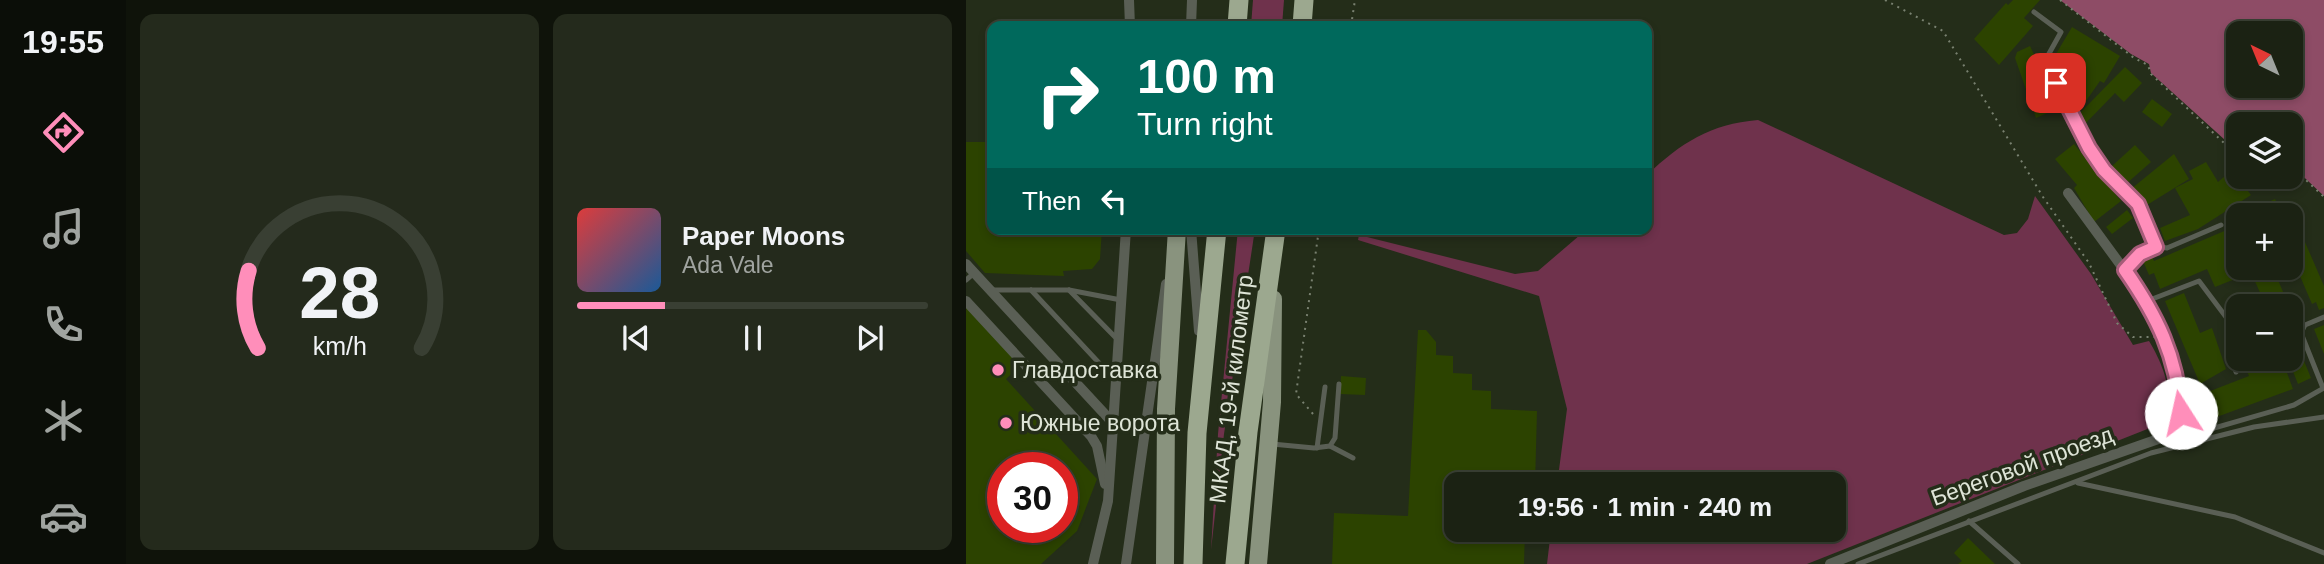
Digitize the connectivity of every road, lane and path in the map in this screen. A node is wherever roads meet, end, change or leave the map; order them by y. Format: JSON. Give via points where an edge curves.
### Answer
{"nodes":[{"id":1,"x":1129,"y":0,"type":"edge"},
{"id":2,"x":1192,"y":0,"type":"edge"},
{"id":3,"x":1238,"y":0,"type":"edge"},
{"id":4,"x":1304,"y":0,"type":"edge"},
{"id":5,"x":1355,"y":0,"type":"edge"},
{"id":6,"x":1885,"y":0,"type":"edge"},
{"id":7,"x":2060,"y":0,"type":"edge"},
{"id":8,"x":2034,"y":12,"type":"dead end"},
{"id":9,"x":1130,"y":21,"type":"edge"},
{"id":10,"x":1191,"y":21,"type":"edge"},
{"id":11,"x":1229,"y":21,"type":"edge"},
{"id":12,"x":1237,"y":21,"type":"edge"},
{"id":13,"x":1302,"y":21,"type":"edge"},
{"id":14,"x":1352,"y":21,"type":"edge"},
{"id":15,"x":2226,"y":141,"type":"edge"},
{"id":16,"x":2303,"y":177,"type":"edge"},
{"id":17,"x":2068,"y":193,"type":"dead end"},
{"id":18,"x":2324,"y":197,"type":"edge"},
{"id":19,"x":2221,"y":225,"type":"dead end"},
{"id":20,"x":1126,"y":235,"type":"edge"},
{"id":21,"x":1176,"y":235,"type":"edge"},
{"id":22,"x":1177,"y":235,"type":"edge"},
{"id":23,"x":1192,"y":235,"type":"edge"},
{"id":24,"x":1216,"y":235,"type":"edge"},
{"id":25,"x":1318,"y":235,"type":"edge"},
{"id":26,"x":1274,"y":237,"type":"edge"},
{"id":27,"x":2156,"y":247,"type":"junction"},
{"id":28,"x":2125,"y":270,"type":"junction"},
{"id":29,"x":969,"y":272,"type":"edge"},
{"id":30,"x":989,"y":290,"type":"junction"},
{"id":31,"x":1031,"y":290,"type":"junction"},
{"id":32,"x":1069,"y":290,"type":"junction"},
{"id":33,"x":966,"y":300,"type":"edge"},
{"id":34,"x":1124,"y":300,"type":"junction"},
{"id":35,"x":2147,"y":302,"type":"junction"},
{"id":36,"x":2226,"y":317,"type":"edge"},
{"id":37,"x":2324,"y":317,"type":"edge"},
{"id":38,"x":2166,"y":337,"type":"junction"},
{"id":39,"x":1121,"y":342,"type":"junction"},
{"id":40,"x":1203,"y":373,"type":"junction"},
{"id":41,"x":1117,"y":381,"type":"junction"},
{"id":42,"x":1339,"y":384,"type":"dead end"},
{"id":43,"x":1325,"y":387,"type":"dead end"},
{"id":44,"x":2323,"y":388,"type":"edge"},
{"id":45,"x":2324,"y":417,"type":"edge"},
{"id":46,"x":1113,"y":423,"type":"junction"},
{"id":47,"x":1320,"y":423,"type":"junction"},
{"id":48,"x":2164,"y":437,"type":"junction"},
{"id":49,"x":1269,"y":444,"type":"junction"},
{"id":50,"x":1330,"y":446,"type":"junction"},
{"id":51,"x":1317,"y":448,"type":"junction"},
{"id":52,"x":1353,"y":458,"type":"dead end"},
{"id":53,"x":2075,"y":482,"type":"junction"},
{"id":54,"x":1108,"y":501,"type":"junction"},
{"id":55,"x":1969,"y":521,"type":"junction"},
{"id":56,"x":1101,"y":540,"type":"junction"},
{"id":57,"x":2324,"y":553,"type":"edge"},
{"id":58,"x":1194,"y":556,"type":"edge"},
{"id":59,"x":1236,"y":559,"type":"edge"},
{"id":60,"x":1085,"y":564,"type":"edge"},
{"id":61,"x":1093,"y":564,"type":"edge"},
{"id":62,"x":1126,"y":564,"type":"edge"},
{"id":63,"x":1165,"y":564,"type":"edge"},
{"id":64,"x":1258,"y":564,"type":"edge"},
{"id":65,"x":1830,"y":564,"type":"edge"},
{"id":66,"x":1858,"y":564,"type":"edge"},
{"id":67,"x":2018,"y":564,"type":"edge"}],
"edges":[{"from":1,"to":9,"type":"street"},
{"from":2,"to":10,"type":"street"},
{"from":3,"to":11,"type":"main road"},
{"from":3,"to":12,"type":"highway"},
{"from":4,"to":13,"type":"highway"},
{"from":5,"to":14,"type":"path"},
{"from":6,"to":38,"type":"path","via":[[1943,31],[2043,197],[2089,263],[2117,323],[2133,337]]},
{"from":7,"to":15,"type":"path","via":[[2148,65],[2151,75]]},
{"from":8,"to":27,"type":"lane","via":[[2061,32],[2046,59],[2065,104],[2104,170],[2138,204]]},
{"from":16,"to":18,"type":"path"},
{"from":17,"to":28,"type":"street"},
{"from":19,"to":27,"type":"lane","via":[[2167,248]]},
{"from":20,"to":34,"type":"street"},
{"from":21,"to":62,"type":"street","via":[[1154,352]]},
{"from":22,"to":63,"type":"main road","via":[[1166,409]]},
{"from":23,"to":40,"type":"street"},
{"from":24,"to":40,"type":"highway","name":"МКАД, 19-й километр"},
{"from":25,"to":47,"type":"path","via":[[1296,394]]},
{"from":26,"to":49,"type":"main road"},
{"from":26,"to":59,"type":"highway","name":"МКАД, 19-й километр"},
{"from":27,"to":28,"type":"lane","via":[[2140,254]]},
{"from":28,"to":35,"type":"street"},
{"from":29,"to":30,"type":"street"},
{"from":30,"to":31,"type":"lane"},
{"from":30,"to":46,"type":"street"},
{"from":31,"to":32,"type":"lane"},
{"from":31,"to":41,"type":"lane"},
{"from":32,"to":34,"type":"lane"},
{"from":32,"to":39,"type":"lane"},
{"from":33,"to":54,"type":"street","via":[[1091,436]]},
{"from":34,"to":39,"type":"street"},
{"from":35,"to":36,"type":"lane","via":[[2199,281]]},
{"from":35,"to":38,"type":"street"},
{"from":37,"to":44,"type":"lane","via":[[2305,325],[2301,333]]},
{"from":38,"to":48,"type":"street","via":[[2181,413]]},
{"from":39,"to":41,"type":"street"},
{"from":40,"to":58,"type":"highway","name":"МКАД, 19-й километр"},
{"from":41,"to":46,"type":"street"},
{"from":42,"to":50,"type":"lane","via":[[1335,438]]},
{"from":43,"to":47,"type":"lane"},
{"from":44,"to":48,"type":"lane","via":[[2294,405],[2183,436]]},
{"from":45,"to":53,"type":"lane","via":[[2254,426],[2151,453]]},
{"from":46,"to":54,"type":"street"},
{"from":47,"to":51,"type":"lane"},
{"from":48,"to":65,"type":"street","name":"Береговой проезд","via":[[2024,486]]},
{"from":49,"to":51,"type":"lane"},
{"from":49,"to":64,"type":"main road"},
{"from":50,"to":51,"type":"lane"},
{"from":50,"to":52,"type":"lane"},
{"from":53,"to":55,"type":"lane"},
{"from":53,"to":57,"type":"lane","via":[[2235,517]]},
{"from":54,"to":56,"type":"street"},
{"from":55,"to":66,"type":"lane"},
{"from":55,"to":67,"type":"lane"},
{"from":56,"to":60,"type":"street"},
{"from":56,"to":61,"type":"street"}]}
